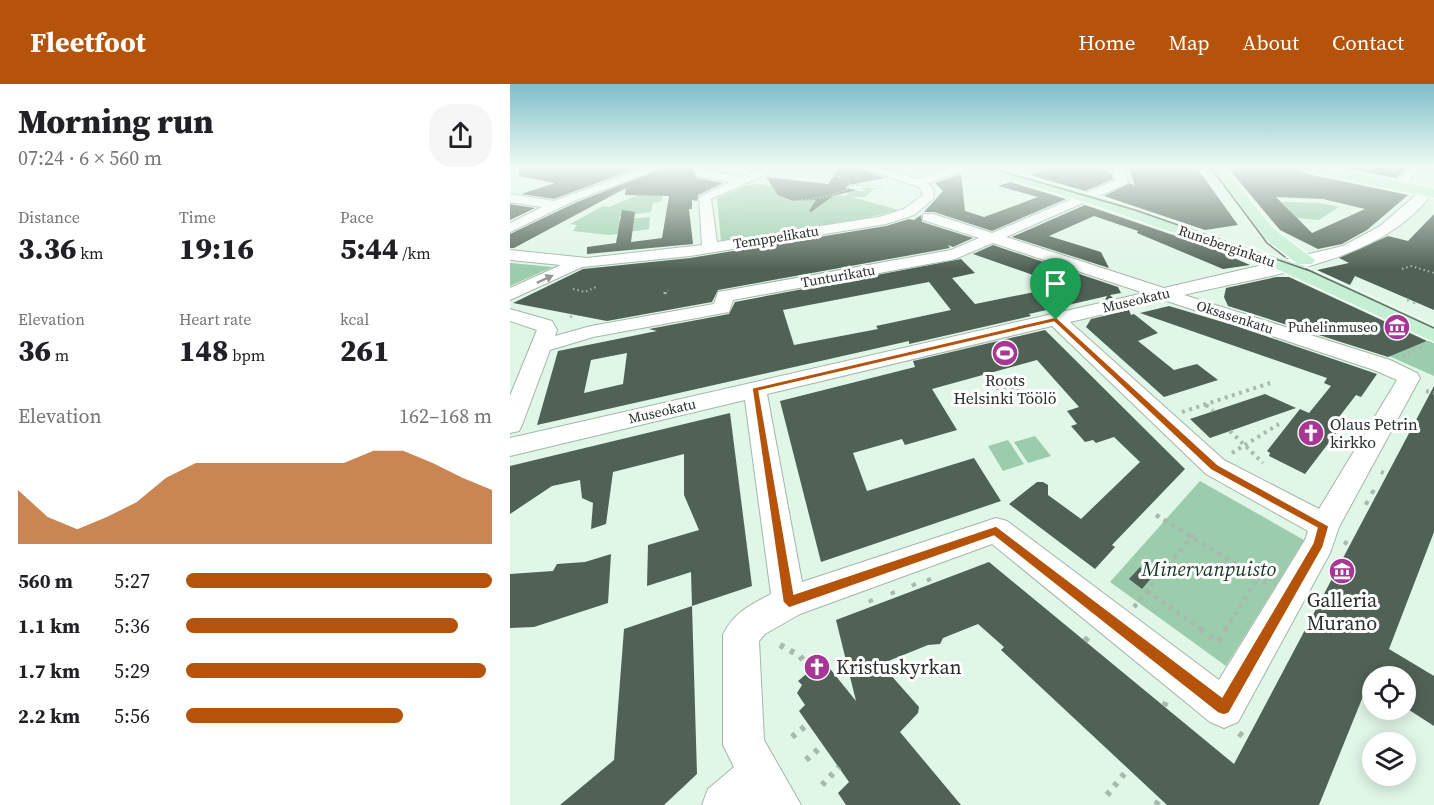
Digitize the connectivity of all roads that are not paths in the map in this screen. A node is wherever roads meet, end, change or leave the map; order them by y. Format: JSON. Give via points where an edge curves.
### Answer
{"nodes":[{"id":1,"x":534,"y":202,"type":"edge"},
{"id":2,"x":565,"y":202,"type":"edge"},
{"id":3,"x":705,"y":202,"type":"edge"},
{"id":4,"x":924,"y":202,"type":"edge"},
{"id":5,"x":1075,"y":202,"type":"edge"},
{"id":6,"x":1110,"y":202,"type":"edge"},
{"id":7,"x":1112,"y":202,"type":"edge"},
{"id":8,"x":1234,"y":202,"type":"edge"},
{"id":9,"x":1243,"y":202,"type":"edge"},
{"id":10,"x":1418,"y":202,"type":"edge"},
{"id":11,"x":556,"y":205,"type":"junction"},
{"id":12,"x":928,"y":217,"type":"dead end"},
{"id":13,"x":510,"y":228,"type":"edge"},
{"id":14,"x":992,"y":238,"type":"junction"},
{"id":15,"x":1262,"y":246,"type":"junction"},
{"id":16,"x":710,"y":248,"type":"junction"},
{"id":17,"x":510,"y":255,"type":"edge"},
{"id":18,"x":580,"y":262,"type":"junction"},
{"id":19,"x":1295,"y":263,"type":"junction"},
{"id":20,"x":1164,"y":294,"type":"junction"},
{"id":21,"x":510,"y":295,"type":"edge"},
{"id":22,"x":510,"y":315,"type":"edge"},
{"id":23,"x":1434,"y":318,"type":"edge"},
{"id":24,"x":1056,"y":320,"type":"junction"},
{"id":25,"x":544,"y":334,"type":"junction"},
{"id":26,"x":1430,"y":341,"type":"edge"},
{"id":27,"x":755,"y":390,"type":"junction"},
{"id":28,"x":510,"y":425,"type":"edge"},
{"id":29,"x":510,"y":447,"type":"edge"},
{"id":30,"x":1339,"y":537,"type":"junction"},
{"id":31,"x":789,"y":602,"type":"junction"},
{"id":32,"x":769,"y":789,"type":"edge"},
{"id":33,"x":724,"y":805,"type":"edge"}],
"edges":[{"from":1,"to":11,"type":"street"},
{"from":2,"to":11,"type":"street"},
{"from":3,"to":16,"type":"street"},
{"from":4,"to":16,"type":"street","name":"Temppelikatu","via":[[895,217]]},
{"from":5,"to":14,"type":"street","name":"Tunturikatu"},
{"from":6,"to":19,"type":"main road","name":"Runeberginkatu"},
{"from":7,"to":15,"type":"main road","name":"Runeberginkatu"},
{"from":8,"to":15,"type":"main road"},
{"from":9,"to":19,"type":"main road"},
{"from":10,"to":19,"type":"street","name":"Museokatu","via":[[1373,239],[1349,250]]},
{"from":11,"to":13,"type":"street"},
{"from":12,"to":14,"type":"street","name":"Oksasenkatu"},
{"from":14,"to":20,"type":"street","name":"Oksasenkatu"},
{"from":14,"to":25,"type":"street","name":"Tunturikatu","via":[[954,254],[724,296],[723,308],[591,332]]},
{"from":15,"to":19,"type":"main road"},
{"from":16,"to":18,"type":"street","name":"Temppelikatu"},
{"from":17,"to":18,"type":"street","name":"Temppelikatu"},
{"from":21,"to":18,"type":"street","name":"Temppelikatu","one_way":true},
{"from":19,"to":20,"type":"street","name":"Museokatu"},
{"from":19,"to":23,"type":"main road","name":"Runeberginkatu"},
{"from":19,"to":26,"type":"main road","name":"Runeberginkatu"},
{"from":20,"to":24,"type":"street","name":"Museokatu"},
{"from":20,"to":30,"type":"street","name":"Oksasenkatu","via":[[1399,367],[1409,378]]},
{"from":22,"to":25,"type":"street"},
{"from":24,"to":27,"type":"street","name":"Museokatu"},
{"from":24,"to":30,"type":"street","via":[[1215,467]]},
{"from":25,"to":28,"type":"street"},
{"from":27,"to":29,"type":"street","name":"Museokatu"},
{"from":27,"to":31,"type":"street"},
{"from":30,"to":31,"type":"street","via":[[1319,544],[1224,708],[996,530]]},
{"from":31,"to":32,"type":"street","via":[[746,628],[740,642],[744,745]]},
{"from":32,"to":33,"type":"street"}]}
